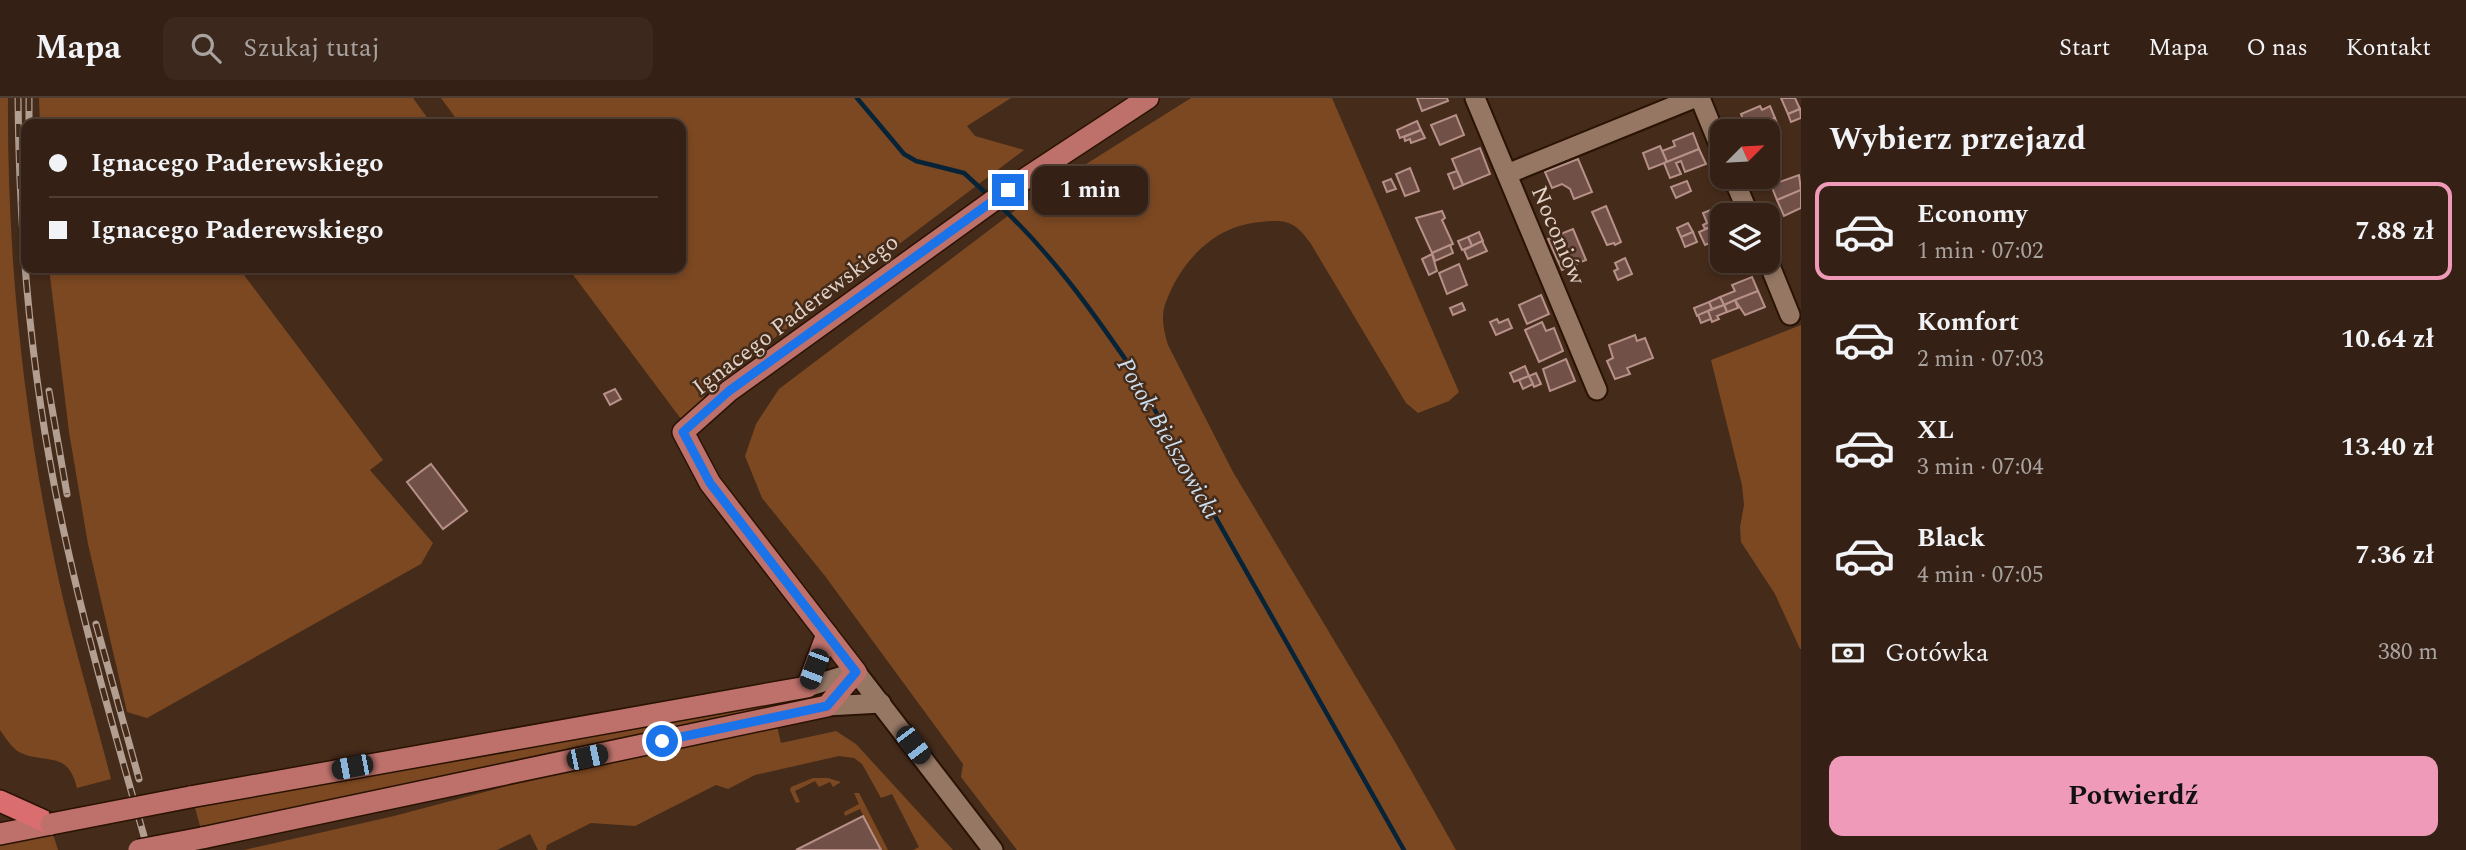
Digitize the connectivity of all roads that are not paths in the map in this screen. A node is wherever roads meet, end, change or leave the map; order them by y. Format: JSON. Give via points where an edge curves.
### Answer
{"nodes":[{"id":1,"x":1148,"y":98,"type":"edge"},
{"id":2,"x":1475,"y":98,"type":"edge"},
{"id":3,"x":1697,"y":98,"type":"edge"},
{"id":4,"x":1710,"y":126,"type":"edge"},
{"id":5,"x":1507,"y":174,"type":"junction"},
{"id":6,"x":1773,"y":273,"type":"edge"},
{"id":7,"x":1790,"y":315,"type":"dead end"},
{"id":8,"x":1597,"y":390,"type":"dead end"},
{"id":9,"x":827,"y":634,"type":"junction"},
{"id":10,"x":856,"y":672,"type":"junction"},
{"id":11,"x":807,"y":687,"type":"junction"},
{"id":12,"x":881,"y":703,"type":"junction"},
{"id":13,"x":827,"y":706,"type":"junction"},
{"id":14,"x":0,"y":800,"type":"edge"},
{"id":15,"x":51,"y":824,"type":"junction"},
{"id":16,"x":0,"y":834,"type":"edge"},
{"id":17,"x":139,"y":850,"type":"edge"},
{"id":18,"x":993,"y":850,"type":"edge"}],
"edges":[{"from":1,"to":9,"type":"main road","name":"Ignacego Paderewskiego","via":[[1008,190],[729,391],[683,432],[710,483]]},
{"from":2,"to":5,"type":"street","name":"Noconiów"},
{"from":3,"to":4,"type":"street"},
{"from":3,"to":5,"type":"street"},
{"from":5,"to":8,"type":"street","name":"Noconiów"},
{"from":6,"to":7,"type":"street"},
{"from":9,"to":10,"type":"main road","name":"Ignacego Paderewskiego"},
{"from":9,"to":11,"type":"main road"},
{"from":10,"to":11,"type":"street"},
{"from":10,"to":12,"type":"street","name":"Ignacego Paderewskiego"},
{"from":10,"to":13,"type":"main road"},
{"from":11,"to":15,"type":"main road","bridge":true},
{"from":12,"to":13,"type":"street"},
{"from":12,"to":18,"type":"street","name":"Ignacego Paderewskiego"},
{"from":13,"to":17,"type":"main road","bridge":true},
{"from":14,"to":15,"type":"highway"},
{"from":15,"to":16,"type":"main road"}]}
